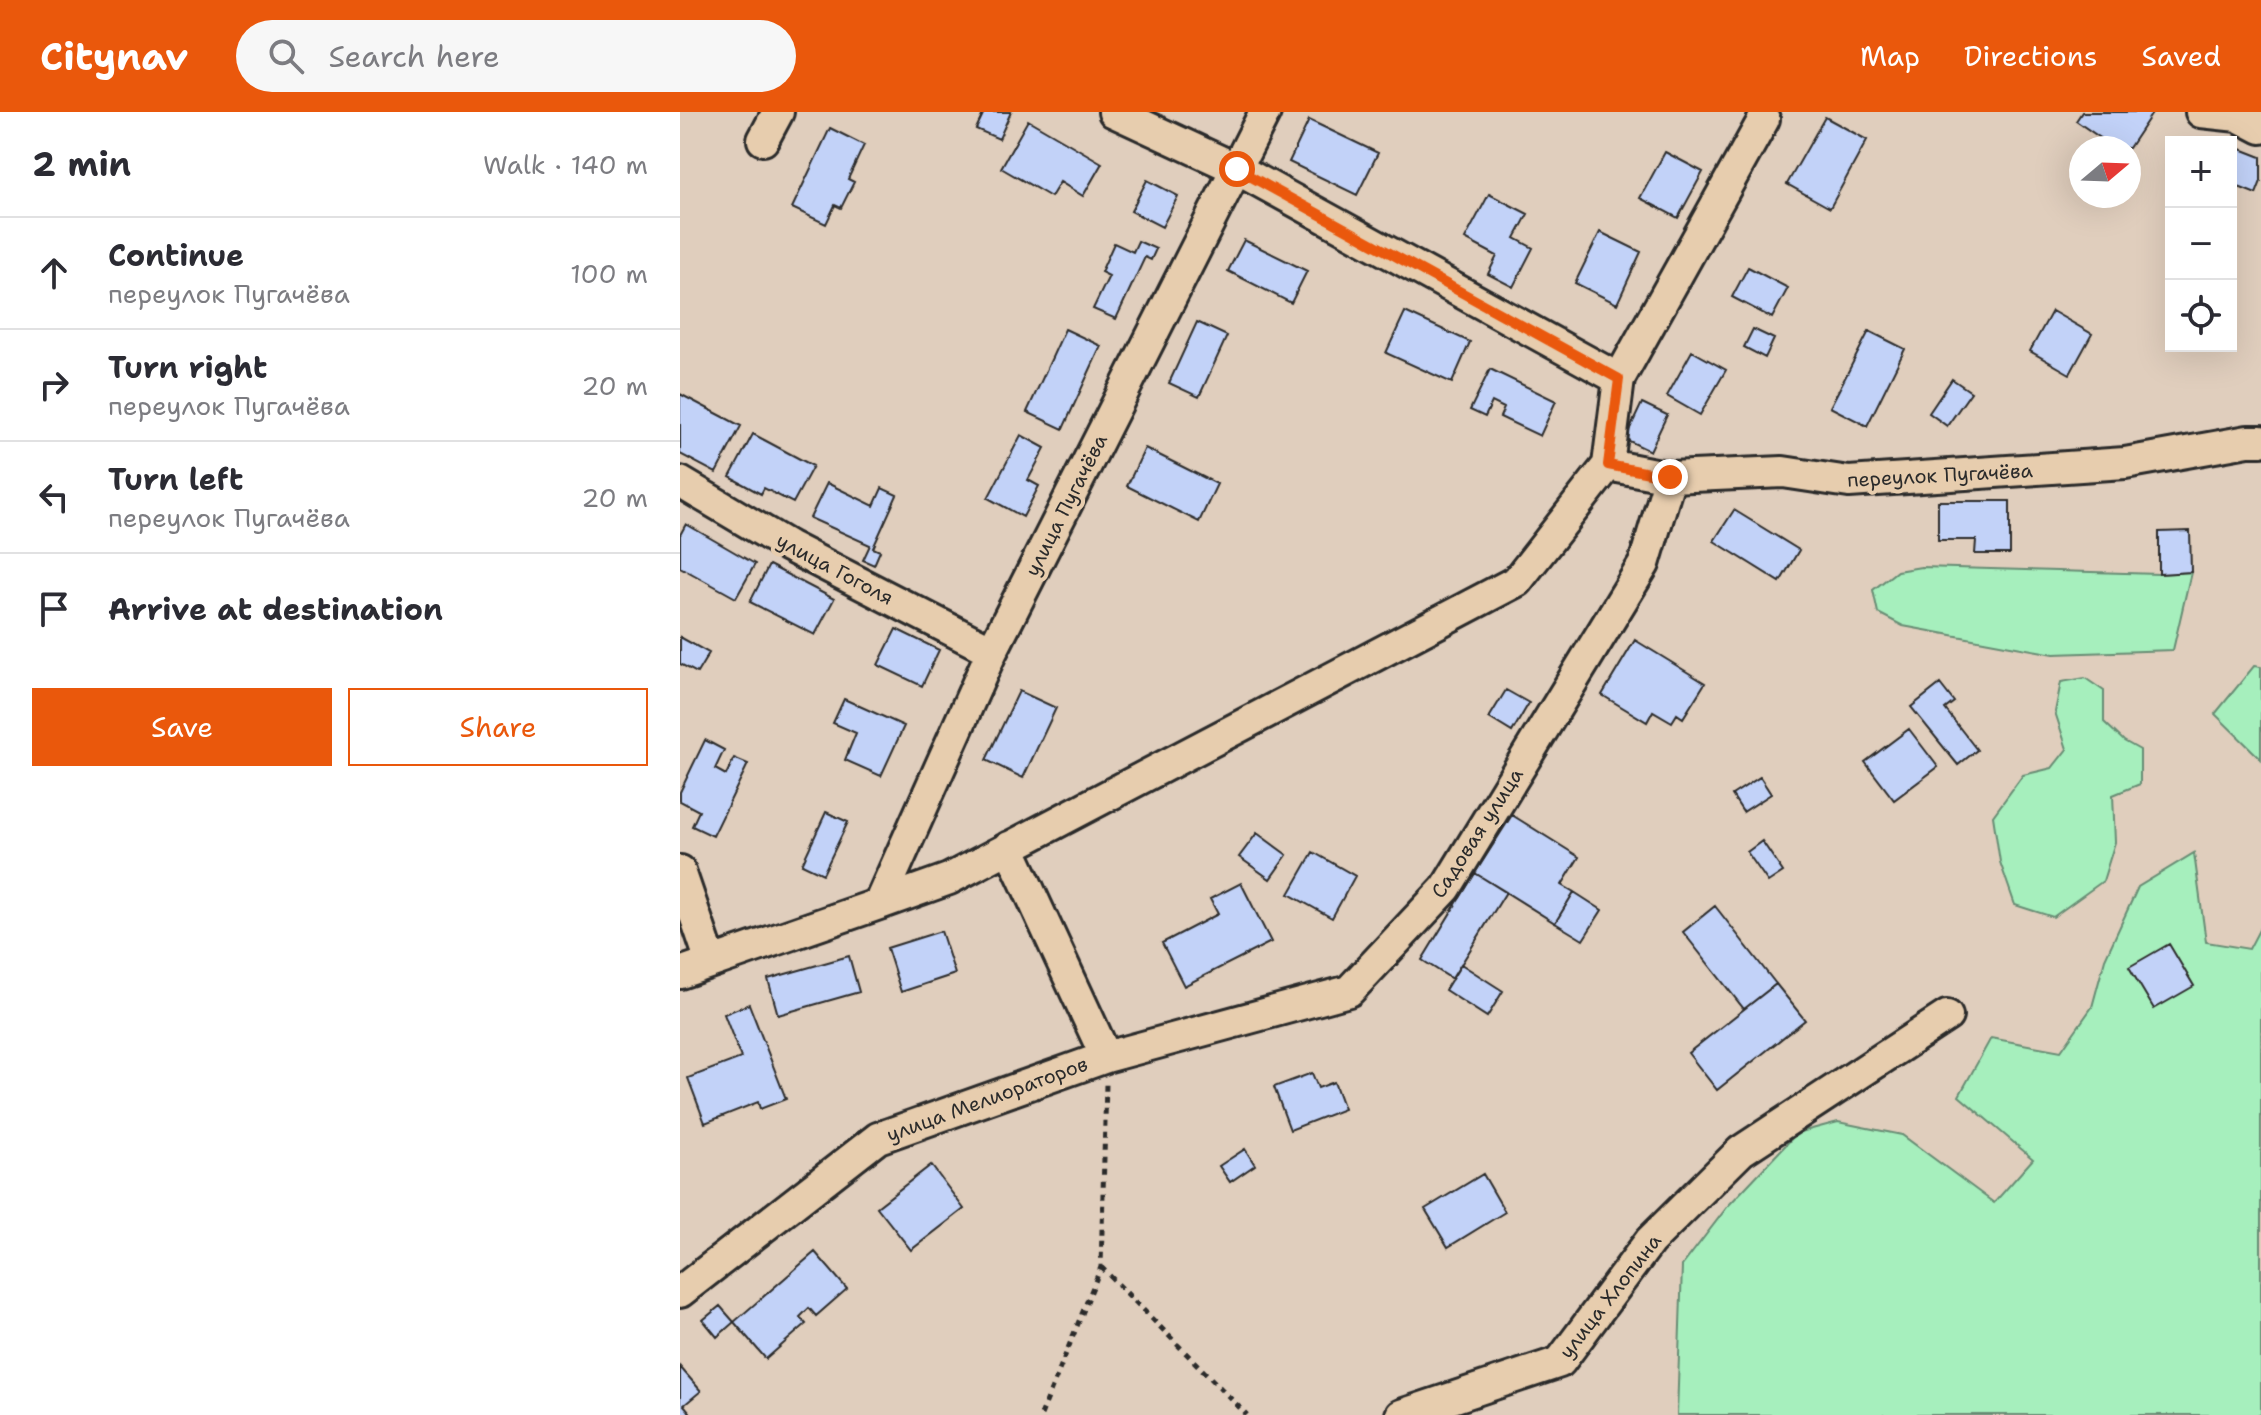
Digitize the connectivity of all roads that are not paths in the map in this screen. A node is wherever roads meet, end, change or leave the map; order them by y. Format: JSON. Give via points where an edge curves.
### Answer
{"nodes":[{"id":1,"x":778,"y":112,"type":"edge"},
{"id":2,"x":1114,"y":112,"type":"edge"},
{"id":3,"x":1265,"y":112,"type":"edge"},
{"id":4,"x":2201,"y":112,"type":"edge"},
{"id":5,"x":1764,"y":119,"type":"dead end"},
{"id":6,"x":2246,"y":119,"type":"edge"},
{"id":7,"x":763,"y":140,"type":"dead end"},
{"id":8,"x":1237,"y":169,"type":"junction"},
{"id":9,"x":1619,"y":379,"type":"junction"},
{"id":10,"x":2261,"y":441,"type":"edge"},
{"id":11,"x":1608,"y":465,"type":"junction"},
{"id":12,"x":1670,"y":477,"type":"junction"},
{"id":13,"x":680,"y":482,"type":"edge"},
{"id":14,"x":992,"y":651,"type":"junction"},
{"id":15,"x":1009,"y":847,"type":"junction"},
{"id":16,"x":680,"y":871,"type":"edge"},
{"id":17,"x":879,"y":904,"type":"junction"},
{"id":18,"x":711,"y":962,"type":"junction"},
{"id":19,"x":680,"y":973,"type":"edge"},
{"id":20,"x":1947,"y":1016,"type":"dead end"},
{"id":21,"x":1106,"y":1057,"type":"junction"},
{"id":22,"x":680,"y":1292,"type":"edge"},
{"id":23,"x":1401,"y":1415,"type":"edge"}],
"edges":[{"from":1,"to":7,"type":"street"},
{"from":2,"to":8,"type":"street"},
{"from":3,"to":8,"type":"street","name":"улица Пугачёва"},
{"from":4,"to":6,"type":"street"},
{"from":5,"to":9,"type":"street"},
{"from":8,"to":9,"type":"street"},
{"from":8,"to":14,"type":"street","name":"улица Пугачёва"},
{"from":9,"to":11,"type":"street"},
{"from":10,"to":12,"type":"street","name":"переулок Пугачёва","via":[[2125,463],[1849,482],[1783,472]]},
{"from":11,"to":12,"type":"street","name":"переулок Пугачёва"},
{"from":11,"to":15,"type":"street","via":[[1517,581]]},
{"from":12,"to":21,"type":"street","name":"Садовая улица","via":[[1644,564],[1446,888],[1349,991]]},
{"from":13,"to":14,"type":"street","name":"улица Гоголя","via":[[788,546]]},
{"from":14,"to":17,"type":"street","name":"улица Пугачёва"},
{"from":15,"to":17,"type":"street","via":[[949,879]]},
{"from":15,"to":21,"type":"street"},
{"from":16,"to":18,"type":"street"},
{"from":17,"to":18,"type":"street"},
{"from":18,"to":19,"type":"street"},
{"from":20,"to":23,"type":"street","name":"улица Хлопина","via":[[1741,1151],[1650,1241],[1560,1362]]},
{"from":21,"to":22,"type":"street","name":"улица Мелиораторов","via":[[878,1138]]}]}
